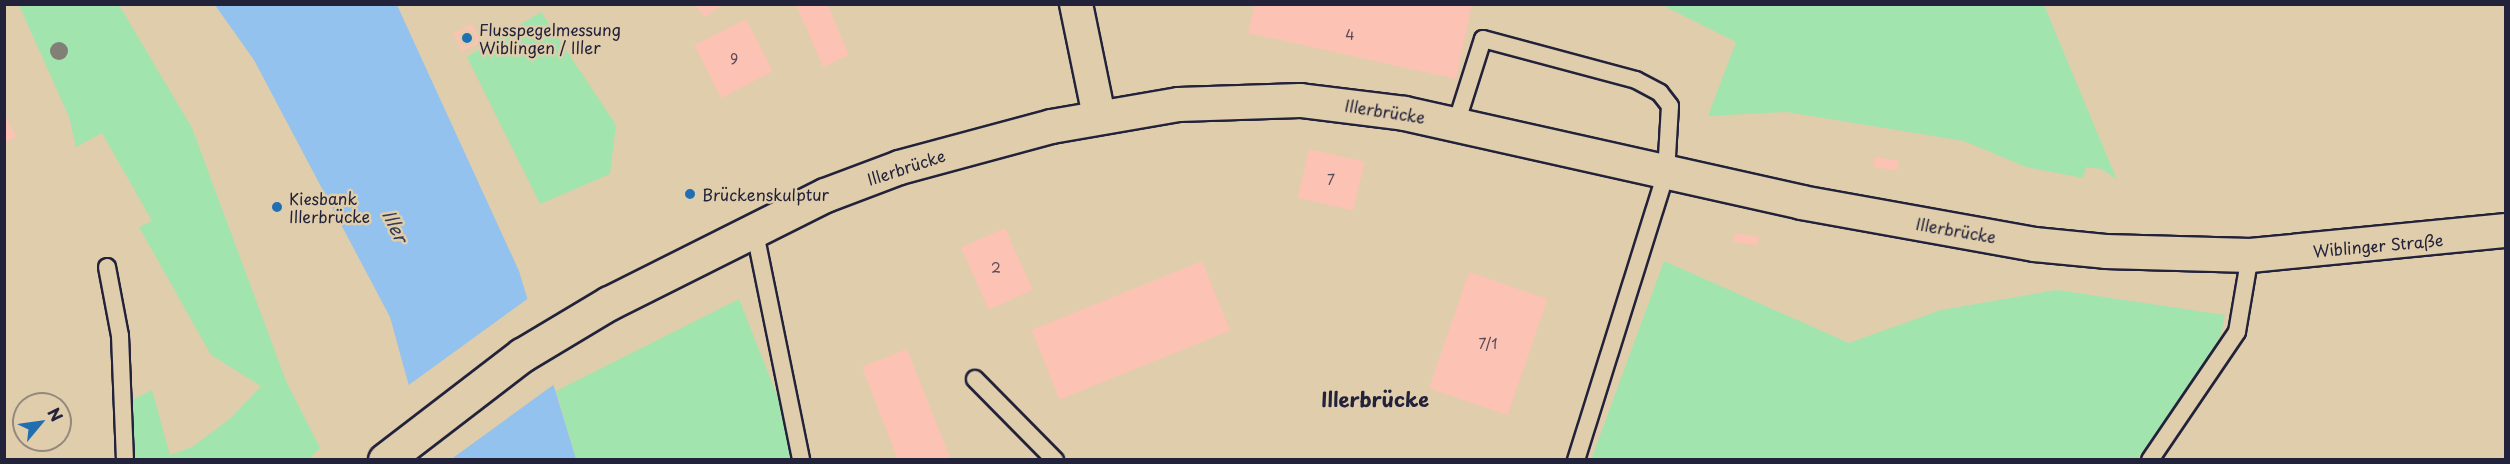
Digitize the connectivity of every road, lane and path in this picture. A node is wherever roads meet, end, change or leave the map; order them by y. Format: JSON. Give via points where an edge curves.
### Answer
{"nodes":[{"id":1,"x":1076,"y":4,"type":"edge"},
{"id":2,"x":1099,"y":116,"type":"junction"},
{"id":3,"x":1455,"y":124,"type":"junction"},
{"id":4,"x":1666,"y":173,"type":"junction"},
{"id":5,"x":754,"y":228,"type":"junction"},
{"id":6,"x":2505,"y":230,"type":"edge"},
{"id":7,"x":2250,"y":255,"type":"junction"},
{"id":8,"x":107,"y":267,"type":"dead end"},
{"id":9,"x":975,"y":379,"type":"dead end"},
{"id":10,"x":125,"y":459,"type":"edge"},
{"id":11,"x":385,"y":459,"type":"edge"},
{"id":12,"x":801,"y":459,"type":"edge"},
{"id":13,"x":1055,"y":459,"type":"edge"},
{"id":14,"x":1576,"y":459,"type":"edge"},
{"id":15,"x":2150,"y":459,"type":"edge"}],
"edges":[{"from":1,"to":2,"type":"street"},
{"from":2,"to":3,"type":"main road","name":"Illerbrücke","via":[[1178,104],[1300,100]]},
{"from":2,"to":5,"type":"main road","name":"Illerbrücke","via":[[899,167]]},
{"from":3,"to":4,"type":"main road","name":"Illerbrücke"},
{"from":3,"to":4,"type":"lane","via":[[1483,39],[1636,80],[1660,93],[1671,112]]},
{"from":4,"to":7,"type":"main road","name":"Illerbrücke","via":[[2034,244],[2175,256]]},
{"from":4,"to":14,"type":"lane"},
{"from":5,"to":11,"type":"main road","name":"Illerbrücke","via":[[522,355]]},
{"from":5,"to":12,"type":"lane"},
{"from":6,"to":7,"type":"main road","name":"Wiblinger Straße"},
{"from":7,"to":15,"type":"lane","via":[[2237,332]]},
{"from":8,"to":10,"type":"lane","via":[[120,336]]},
{"from":9,"to":13,"type":"lane"}]}
